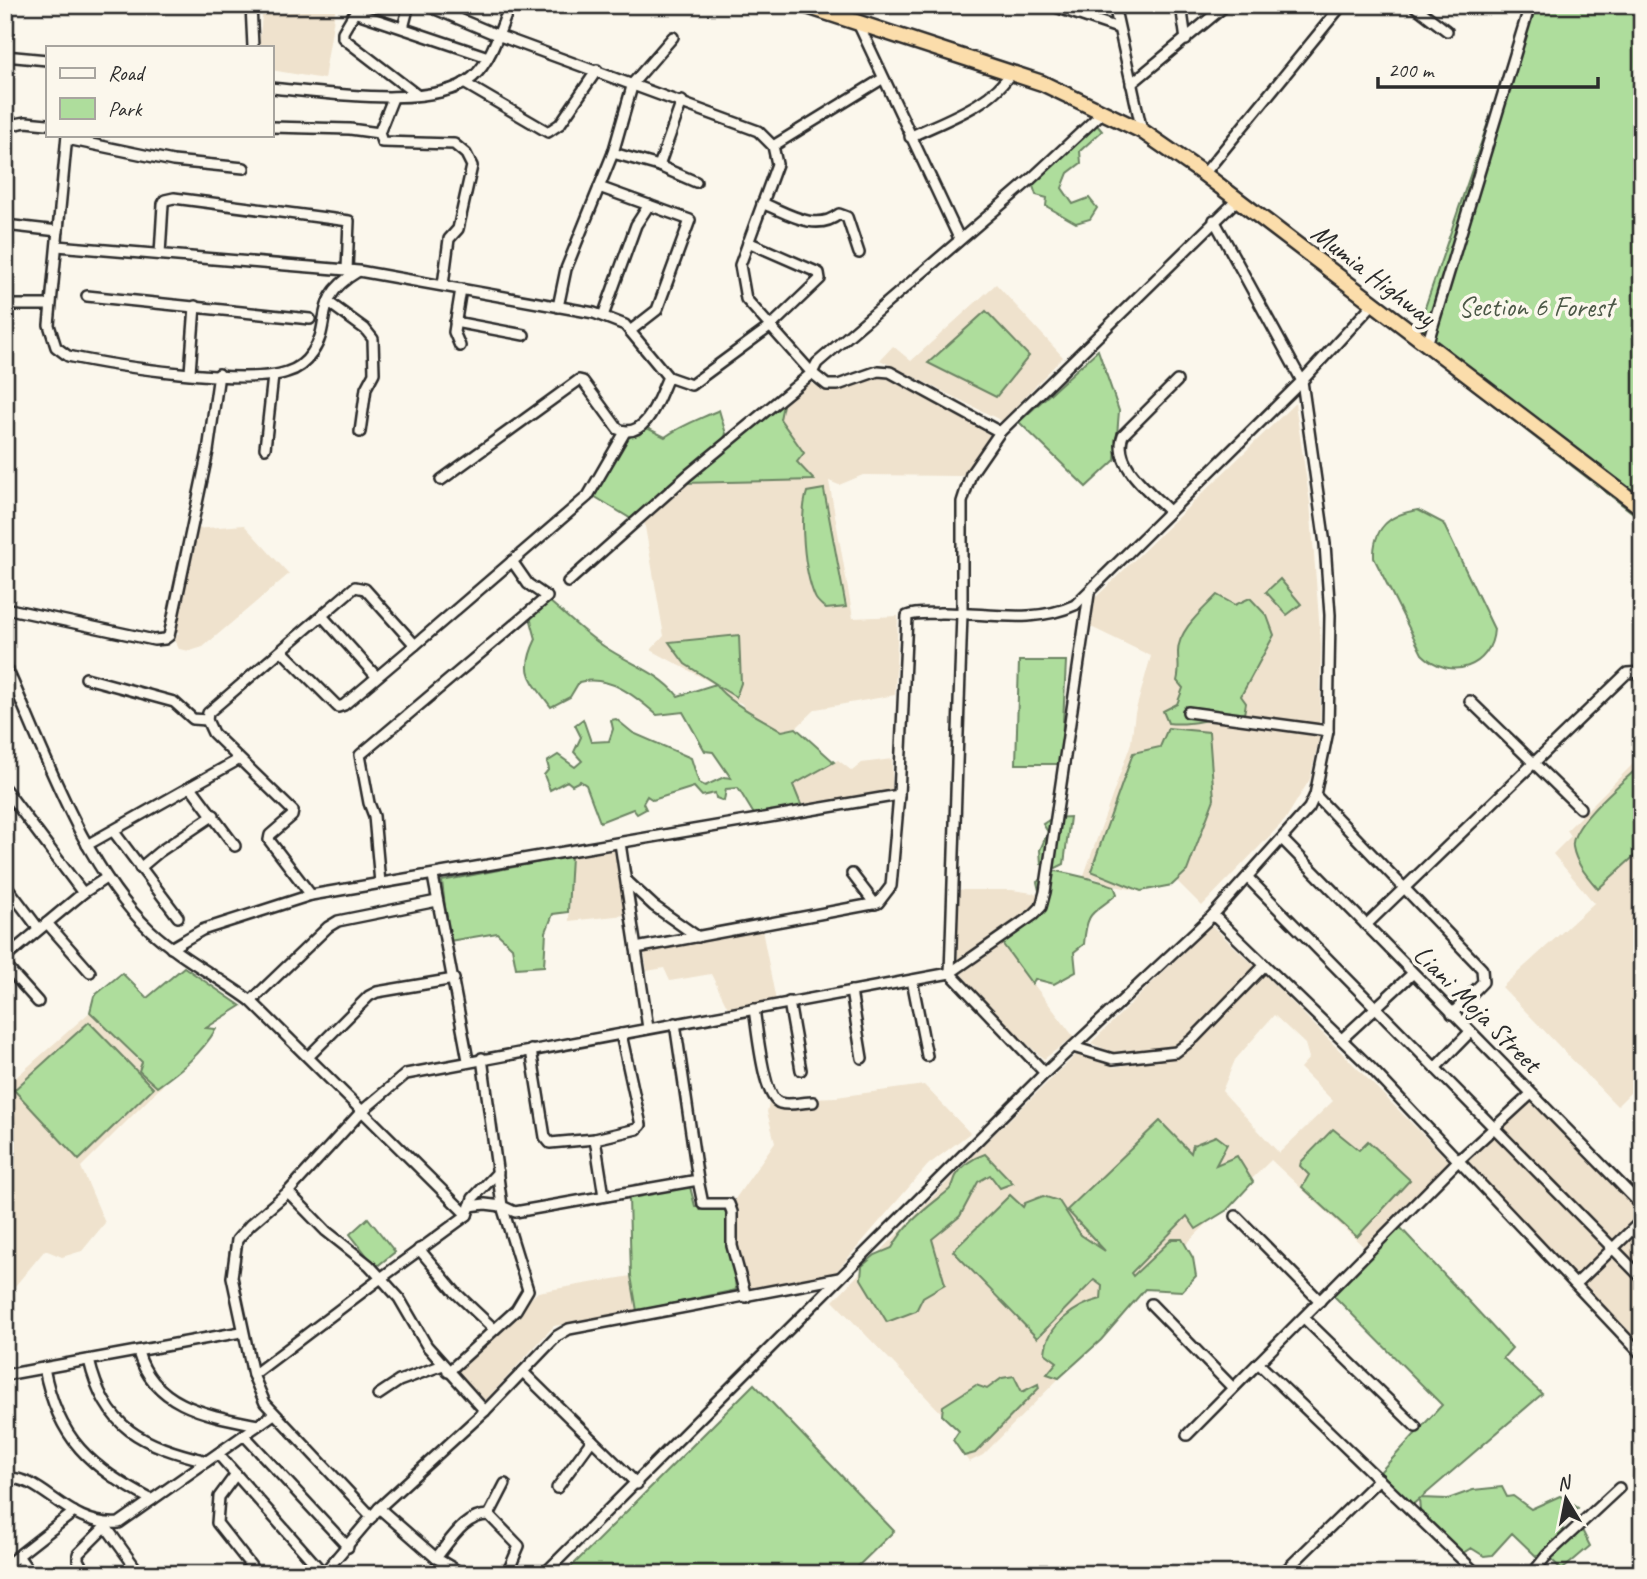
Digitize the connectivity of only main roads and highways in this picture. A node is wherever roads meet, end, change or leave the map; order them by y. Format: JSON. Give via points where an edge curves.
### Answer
{"nodes":[{"id":1,"x":804,"y":5,"type":"edge"},
{"id":2,"x":1642,"y":508,"type":"edge"}],
"edges":[{"from":1,"to":2,"type":"highway","name":"Mumia Highway","via":[[1010,72],[1142,131]]}]}
